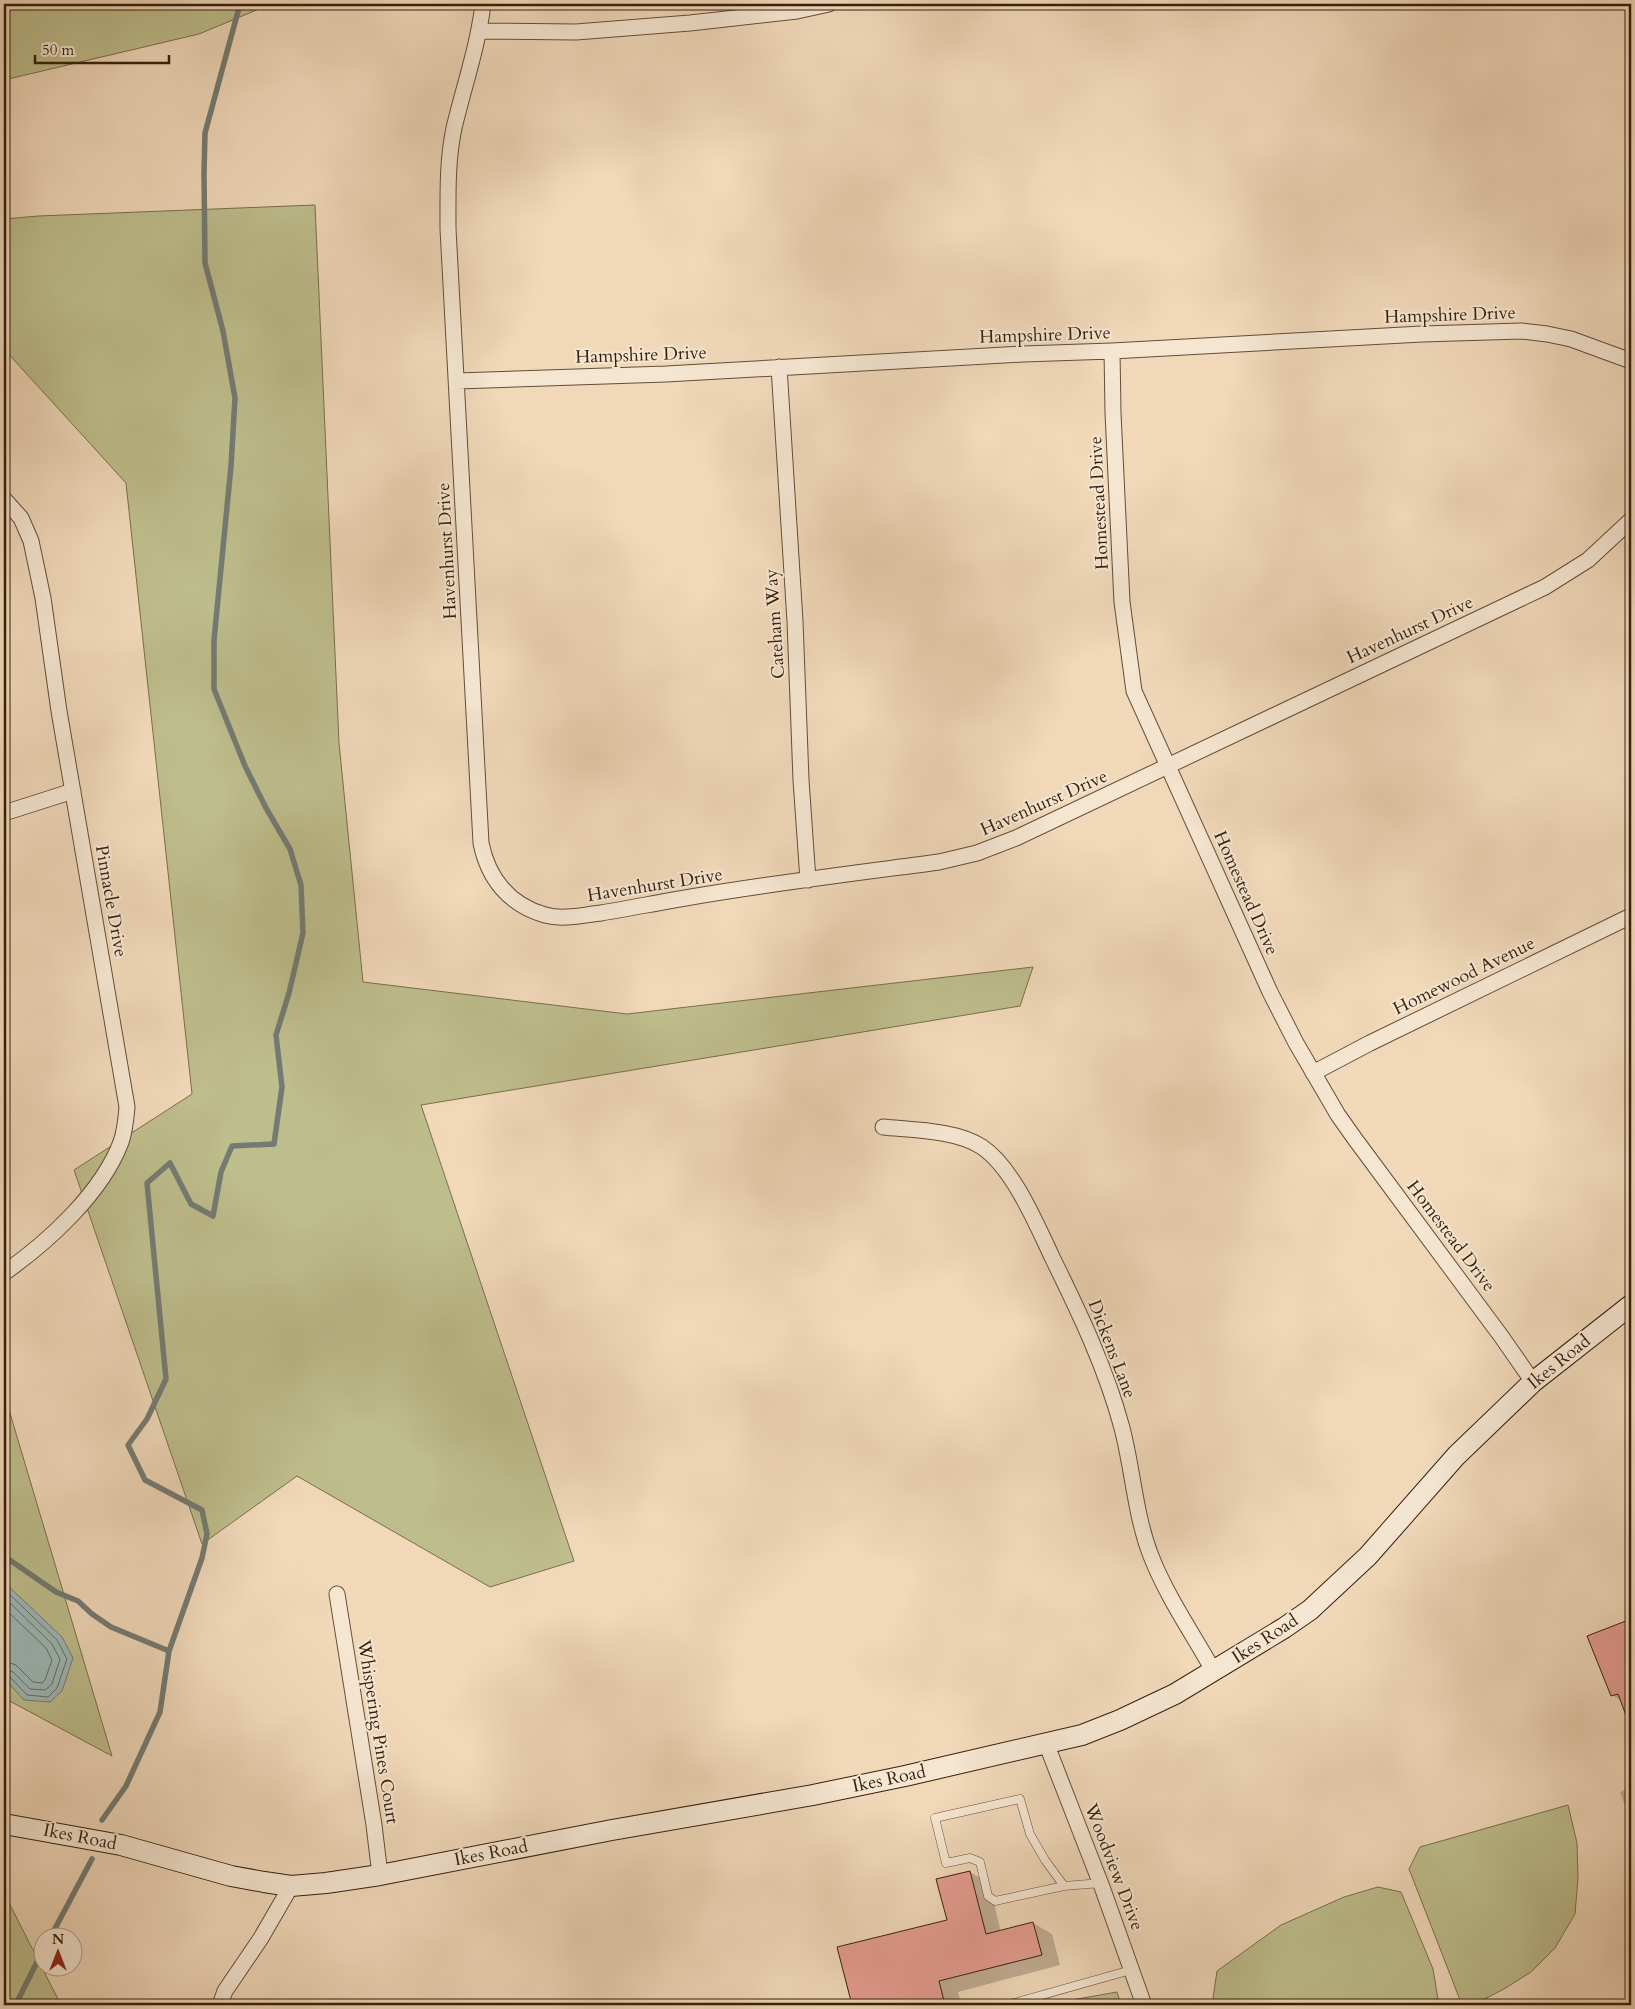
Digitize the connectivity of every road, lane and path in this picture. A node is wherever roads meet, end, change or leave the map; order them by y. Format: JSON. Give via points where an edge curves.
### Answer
{"nodes":[{"id":1,"x":484,"y":4,"type":"edge"},
{"id":2,"x":829,"y":4,"type":"edge"},
{"id":3,"x":480,"y":31,"type":"junction"},
{"id":4,"x":1112,"y":351,"type":"junction"},
{"id":5,"x":1631,"y":361,"type":"edge"},
{"id":6,"x":779,"y":366,"type":"junction"},
{"id":7,"x":457,"y":381,"type":"junction"},
{"id":8,"x":4,"y":499,"type":"edge"},
{"id":9,"x":1631,"y":520,"type":"edge"},
{"id":10,"x":1168,"y":766,"type":"junction"},
{"id":11,"x":74,"y":791,"type":"junction"},
{"id":12,"x":4,"y":813,"type":"edge"},
{"id":13,"x":808,"y":880,"type":"junction"},
{"id":14,"x":1631,"y":916,"type":"edge"},
{"id":15,"x":1313,"y":1072,"type":"junction"},
{"id":16,"x":882,"y":1127,"type":"dead end"},
{"id":17,"x":4,"y":1273,"type":"edge"},
{"id":18,"x":1631,"y":1305,"type":"edge"},
{"id":19,"x":1533,"y":1382,"type":"junction"},
{"id":20,"x":338,"y":1594,"type":"dead end"},
{"id":21,"x":1214,"y":1672,"type":"junction"},
{"id":22,"x":1046,"y":1743,"type":"junction"},
{"id":23,"x":4,"y":1824,"type":"edge"},
{"id":24,"x":380,"y":1875,"type":"junction"},
{"id":25,"x":1101,"y":1883,"type":"junction"},
{"id":26,"x":291,"y":1886,"type":"junction"},
{"id":27,"x":1064,"y":1886,"type":"junction"},
{"id":28,"x":1131,"y":1970,"type":"junction"},
{"id":29,"x":220,"y":2005,"type":"edge"},
{"id":30,"x":1007,"y":2005,"type":"edge"},
{"id":31,"x":1144,"y":2005,"type":"edge"}],
"edges":[{"from":1,"to":3,"type":"street","name":"Havenhurst Drive"},
{"from":2,"to":3,"type":"street","via":[[662,26],[576,32]]},
{"from":3,"to":7,"type":"street","name":"Havenhurst Drive","via":[[454,130],[448,180]]},
{"from":4,"to":5,"type":"street","name":"Hampshire Drive","via":[[1522,331],[1571,339]]},
{"from":4,"to":6,"type":"street","name":"Hampshire Drive"},
{"from":4,"to":10,"type":"street","name":"Homestead Drive","via":[[1122,602],[1131,674],[1134,691]]},
{"from":6,"to":7,"type":"street","name":"Hampshire Drive","via":[[666,374]]},
{"from":6,"to":13,"type":"street","name":"Cateham Way","via":[[796,621]]},
{"from":7,"to":13,"type":"street","name":"Havenhurst Drive","via":[[481,843],[490,872],[501,889],[514,901],[545,915],[573,917]]},
{"from":8,"to":11,"type":"street","name":"Pinnacle Drive","via":[[20,518],[31,541]]},
{"from":9,"to":10,"type":"street","name":"Havenhurst Drive","via":[[1588,560],[1545,587]]},
{"from":10,"to":13,"type":"street","name":"Havenhurst Drive","via":[[1016,838],[977,853],[939,862]]},
{"from":10,"to":15,"type":"street","name":"Homestead Drive","via":[[1270,992]]},
{"from":11,"to":12,"type":"street"},
{"from":11,"to":17,"type":"street","name":"Pinnacle Drive","via":[[125,1092],[124,1131],[115,1155],[82,1203],[58,1229]]},
{"from":14,"to":15,"type":"street","name":"Homewood Avenue"},
{"from":15,"to":19,"type":"street","name":"Homestead Drive","via":[[1355,1140]]},
{"from":16,"to":21,"type":"street","name":"Dickens Lane","via":[[968,1140],[996,1159],[1009,1176],[1037,1226],[1101,1364],[1122,1428],[1151,1556]]},
{"from":18,"to":19,"type":"street","name":"Ikes Road"},
{"from":19,"to":21,"type":"street","name":"Ikes Road","via":[[1456,1456],[1368,1556],[1336,1587],[1284,1628]]},
{"from":20,"to":24,"type":"street","name":"Whispering Pines Court"},
{"from":21,"to":22,"type":"street","name":"Ikes Road","via":[[1120,1720],[1082,1735]]},
{"from":22,"to":24,"type":"street","name":"Ikes Road","via":[[905,1776]]},
{"from":22,"to":25,"type":"street","name":"Woodview Drive"},
{"from":23,"to":26,"type":"street","name":"Ikes Road","via":[[113,1843],[231,1876]]},
{"from":24,"to":26,"type":"street","name":"Ikes Road"},
{"from":25,"to":27,"type":"lane"},
{"from":25,"to":28,"type":"street","name":"Woodview Drive"},
{"from":26,"to":29,"type":"street"},
{"from":27,"to":27,"type":"lane","via":[[1030,1834],[1020,1799],[935,1818],[946,1863],[970,1858],[980,1862],[988,1896],[995,1901]]},
{"from":28,"to":30,"type":"lane"},
{"from":28,"to":31,"type":"street","name":"Woodview Drive"}]}
